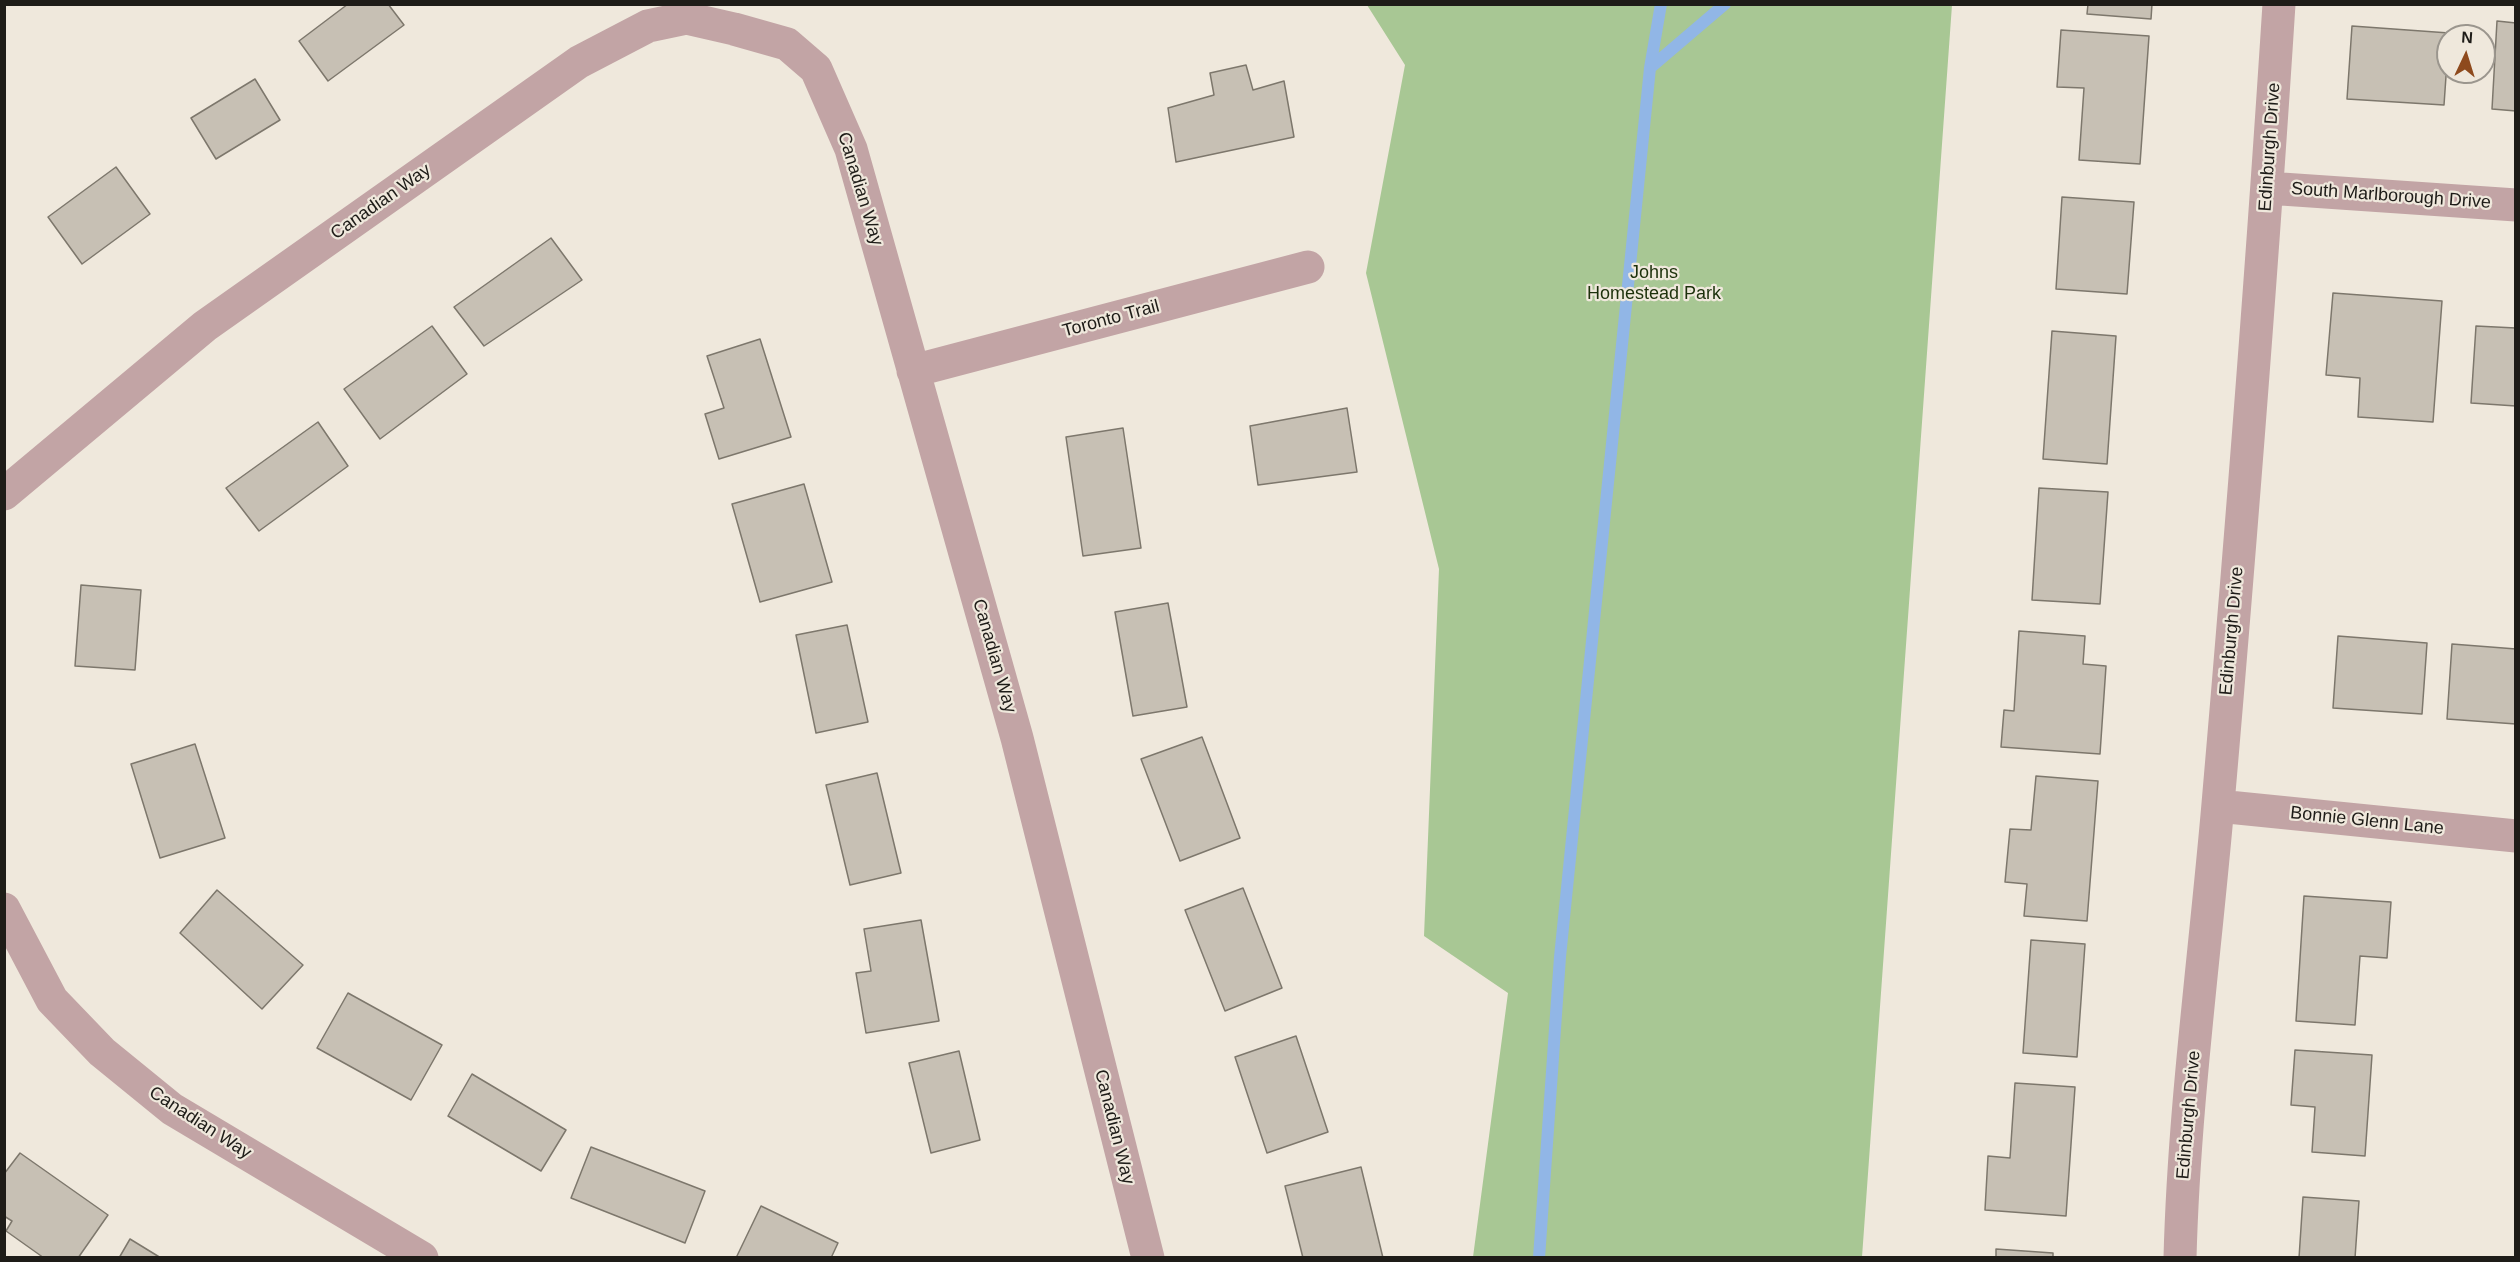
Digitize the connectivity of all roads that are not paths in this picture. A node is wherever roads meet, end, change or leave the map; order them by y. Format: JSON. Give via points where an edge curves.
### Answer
{"nodes":[{"id":1,"x":2279,"y":4,"type":"edge"},
{"id":2,"x":2267,"y":188,"type":"junction"},
{"id":3,"x":2516,"y":205,"type":"edge"},
{"id":4,"x":1308,"y":267,"type":"dead end"},
{"id":5,"x":913,"y":371,"type":"junction"},
{"id":6,"x":4,"y":494,"type":"edge"},
{"id":7,"x":2218,"y":806,"type":"junction"},
{"id":8,"x":2516,"y":836,"type":"edge"},
{"id":9,"x":4,"y":909,"type":"edge"},
{"id":10,"x":422,"y":1257,"type":"edge"},
{"id":11,"x":1148,"y":1257,"type":"edge"},
{"id":12,"x":2180,"y":1257,"type":"edge"}],
"edges":[{"from":1,"to":2,"type":"street","name":"Edinburgh Drive"},
{"from":2,"to":3,"type":"street","name":"South Marlborough Drive"},
{"from":2,"to":7,"type":"street","name":"Edinburgh Drive"},
{"from":4,"to":5,"type":"street","name":"Toronto Trail"},
{"from":5,"to":6,"type":"street","name":"Canadian Way","via":[[851,149],[816,69],[787,44],[686,18],[648,26],[579,62],[206,326]]},
{"from":5,"to":11,"type":"street","name":"Canadian Way","via":[[1017,738]]},
{"from":7,"to":8,"type":"street","name":"Bonnie Glenn Lane"},
{"from":7,"to":12,"type":"street","name":"Edinburgh Drive","via":[[2182,1181]]},
{"from":9,"to":10,"type":"street","name":"Canadian Way","via":[[52,1000],[102,1052],[172,1109]]}]}
